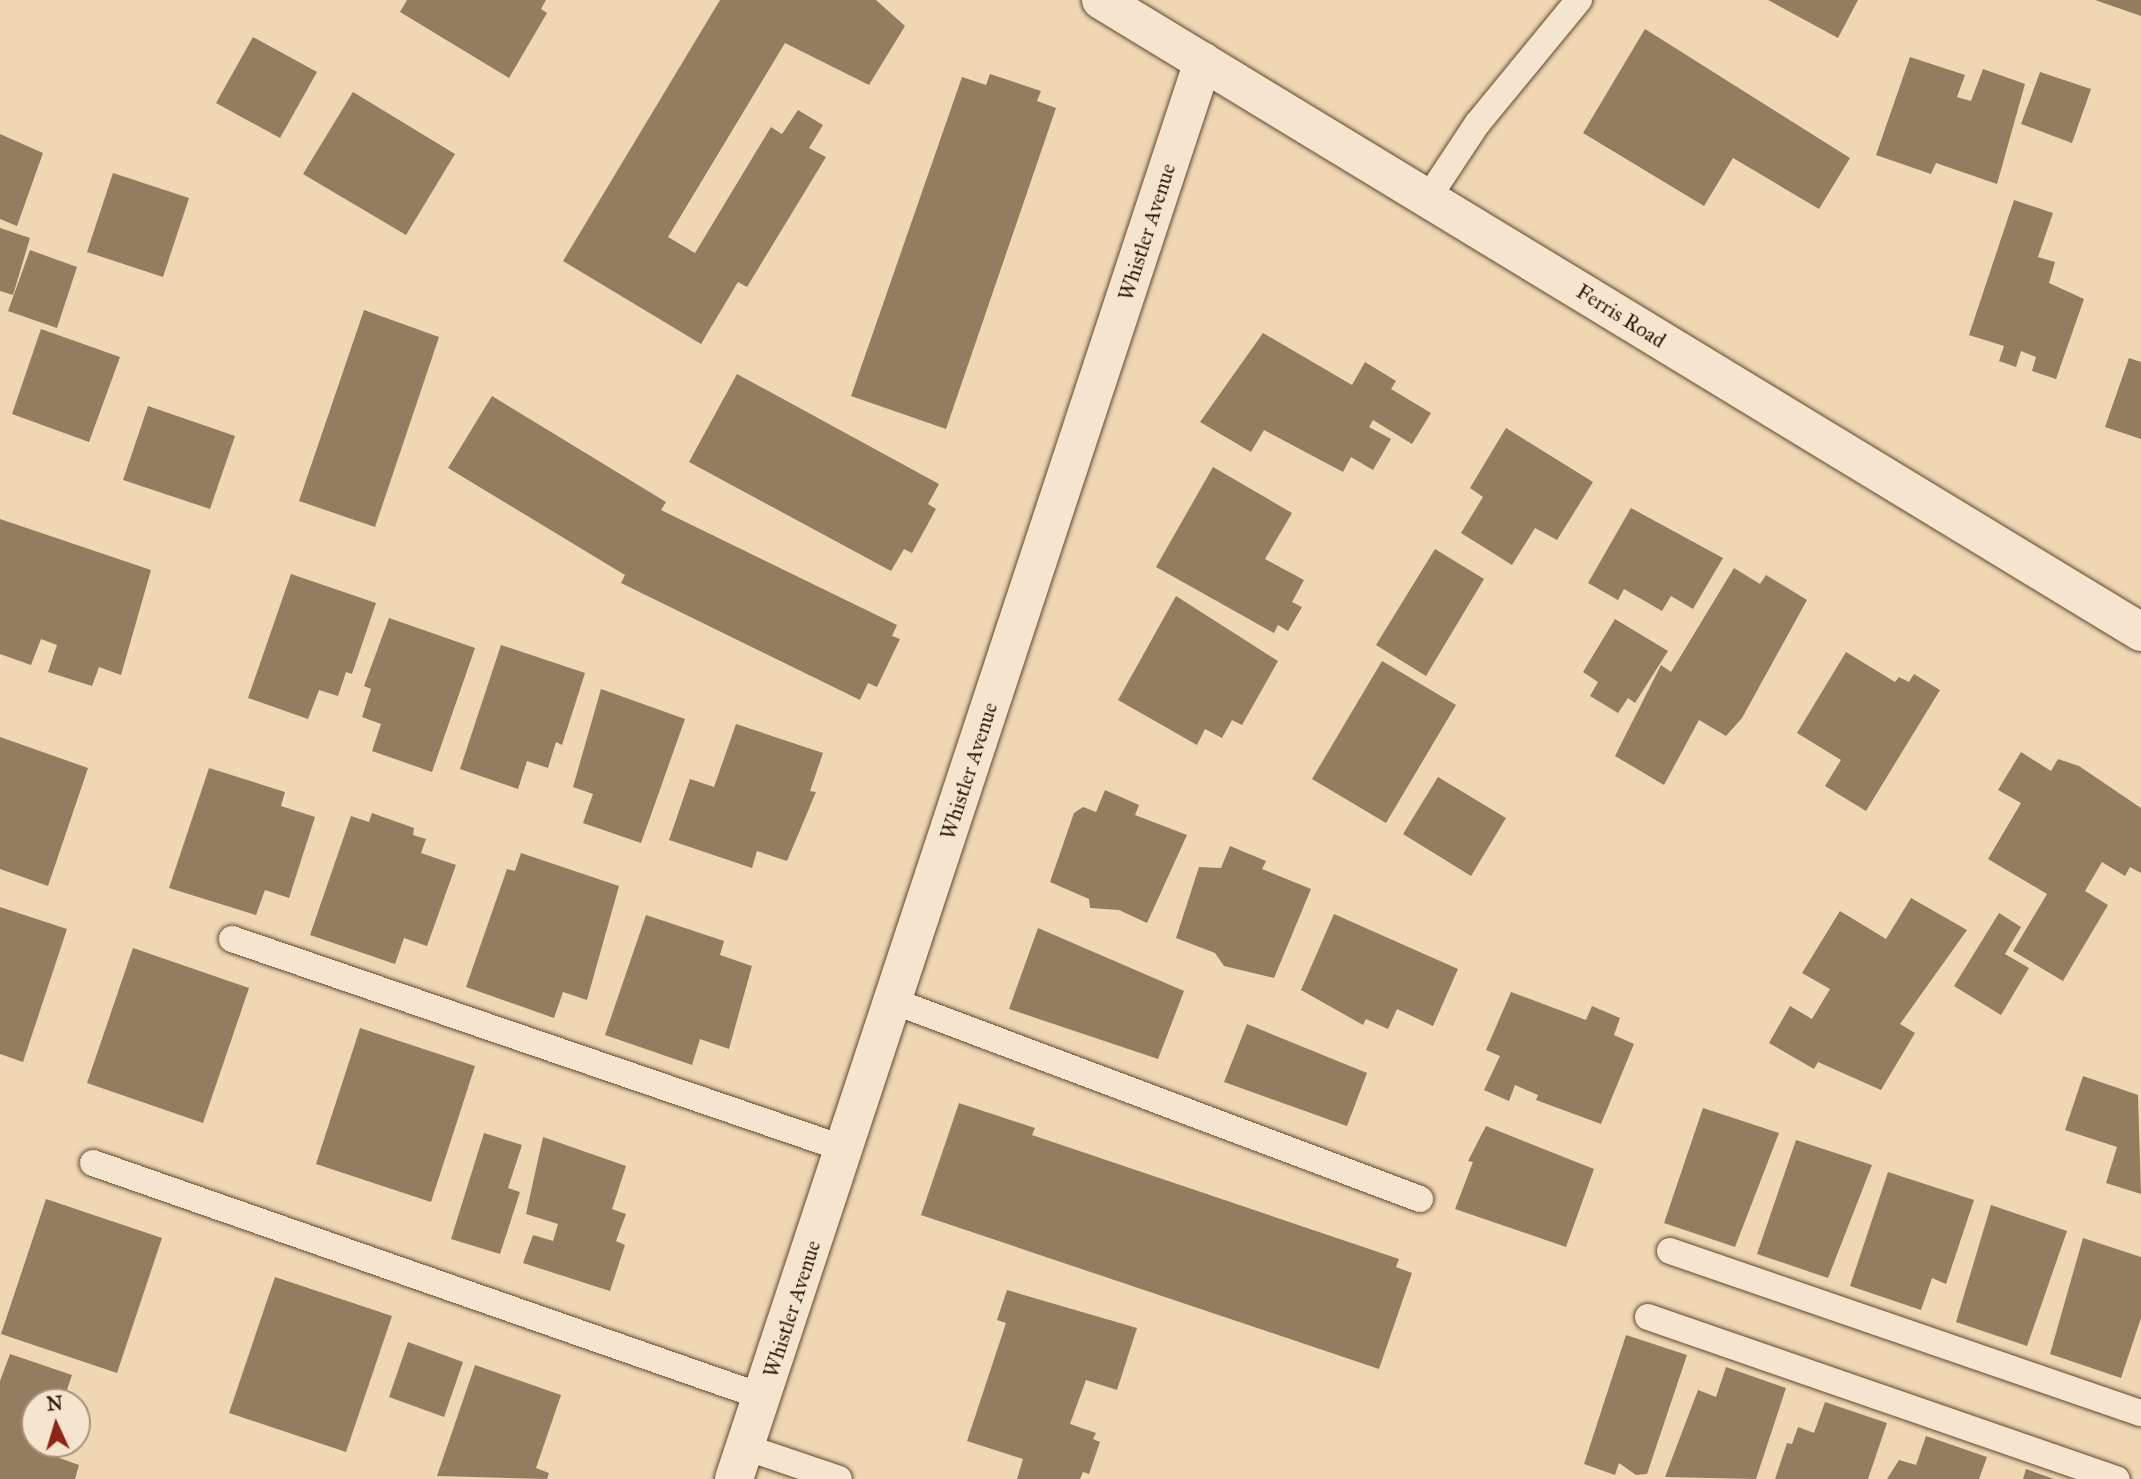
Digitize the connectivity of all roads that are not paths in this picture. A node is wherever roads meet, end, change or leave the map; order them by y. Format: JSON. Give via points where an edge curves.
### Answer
{"nodes":[{"id":1,"x":1101,"y":0,"type":"edge"},
{"id":2,"x":1579,"y":0,"type":"edge"},
{"id":3,"x":1203,"y":62,"type":"junction"},
{"id":4,"x":1429,"y":198,"type":"junction"},
{"id":5,"x":2141,"y":632,"type":"edge"},
{"id":6,"x":232,"y":939,"type":"dead end"},
{"id":7,"x":894,"y":1001,"type":"junction"},
{"id":8,"x":845,"y":1149,"type":"junction"},
{"id":9,"x":93,"y":1163,"type":"dead end"},
{"id":10,"x":1420,"y":1199,"type":"dead end"},
{"id":11,"x":1670,"y":1251,"type":"dead end"},
{"id":12,"x":1648,"y":1317,"type":"dead end"},
{"id":13,"x":763,"y":1397,"type":"junction"},
{"id":14,"x":2141,"y":1413,"type":"edge"},
{"id":15,"x":740,"y":1463,"type":"edge"},
{"id":16,"x":839,"y":1479,"type":"edge"},
{"id":17,"x":2117,"y":1479,"type":"edge"}],
"edges":[{"from":1,"to":3,"type":"street","name":"Ferris Road"},
{"from":2,"to":4,"type":"lane","via":[[1477,124]]},
{"from":3,"to":4,"type":"street","name":"Ferris Road"},
{"from":3,"to":7,"type":"street","name":"Whistler Avenue"},
{"from":4,"to":5,"type":"street","name":"Ferris Road"},
{"from":6,"to":8,"type":"lane"},
{"from":7,"to":8,"type":"street","name":"Whistler Avenue"},
{"from":7,"to":10,"type":"lane"},
{"from":8,"to":13,"type":"street","name":"Whistler Avenue"},
{"from":9,"to":13,"type":"lane"},
{"from":11,"to":14,"type":"lane"},
{"from":12,"to":17,"type":"lane"},
{"from":13,"to":15,"type":"street","name":"Whistler Avenue"},
{"from":15,"to":16,"type":"lane"}]}
